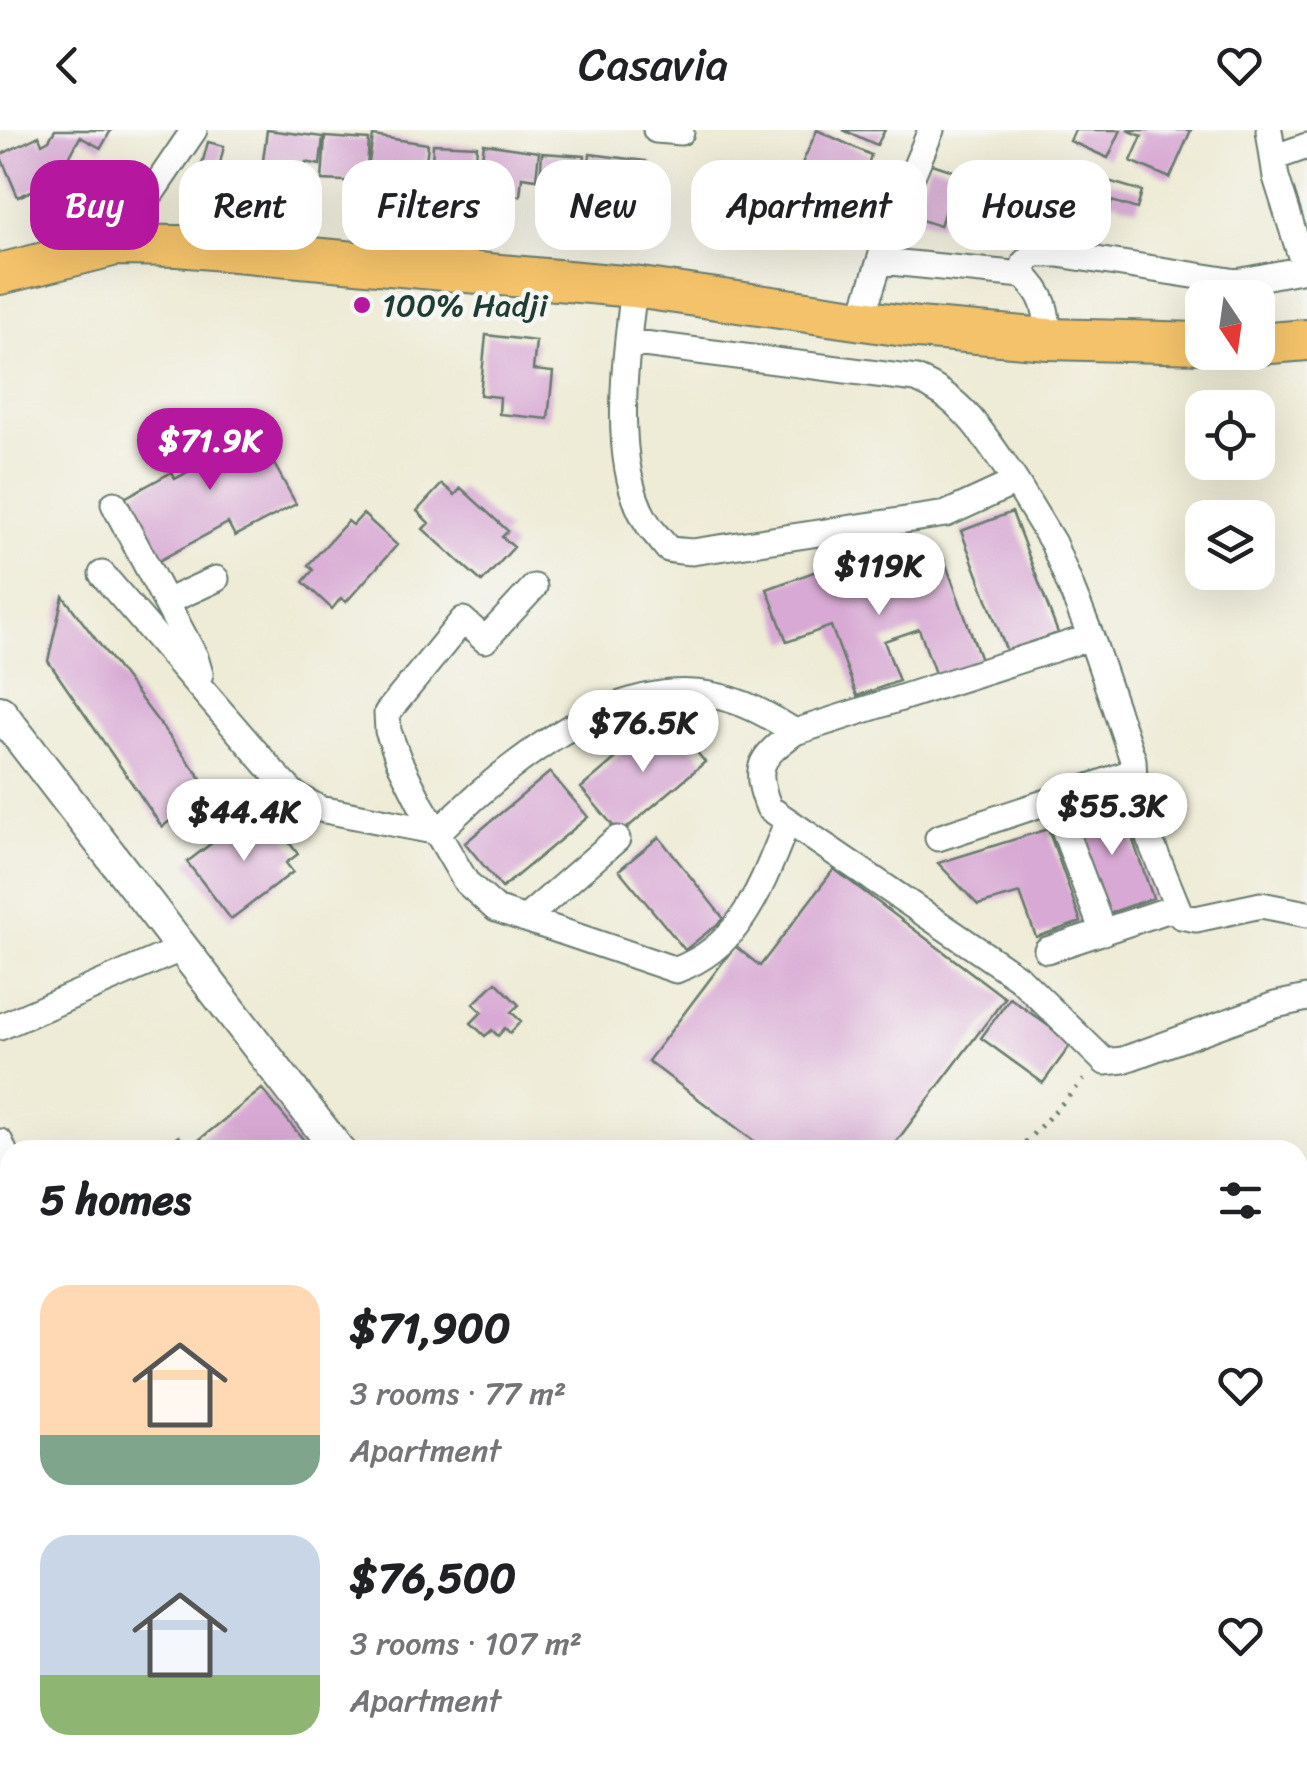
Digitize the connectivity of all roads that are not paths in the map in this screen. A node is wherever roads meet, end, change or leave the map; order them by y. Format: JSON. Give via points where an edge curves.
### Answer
{"nodes":[{"id":1,"x":194,"y":130,"type":"edge"},
{"id":2,"x":931,"y":130,"type":"edge"},
{"id":3,"x":1269,"y":130,"type":"edge"},
{"id":4,"x":1307,"y":146,"type":"edge"},
{"id":5,"x":1273,"y":158,"type":"junction"},
{"id":6,"x":159,"y":182,"type":"edge"},
{"id":7,"x":159,"y":247,"type":"edge"},
{"id":8,"x":96,"y":250,"type":"edge"},
{"id":9,"x":880,"y":262,"type":"junction"},
{"id":10,"x":0,"y":274,"type":"edge"},
{"id":11,"x":1023,"y":274,"type":"junction"},
{"id":12,"x":634,"y":287,"type":"junction"},
{"id":13,"x":861,"y":320,"type":"junction"},
{"id":14,"x":1048,"y":340,"type":"junction"},
{"id":15,"x":1307,"y":340,"type":"edge"},
{"id":16,"x":628,"y":342,"type":"junction"},
{"id":17,"x":1185,"y":343,"type":"edge"},
{"id":18,"x":1275,"y":343,"type":"edge"},
{"id":19,"x":1016,"y":482,"type":"junction"},
{"id":20,"x":114,"y":504,"type":"dead end"},
{"id":21,"x":102,"y":574,"type":"dead end"},
{"id":22,"x":216,"y":580,"type":"dead end"},
{"id":23,"x":534,"y":587,"type":"dead end"},
{"id":24,"x":166,"y":602,"type":"junction"},
{"id":25,"x":1091,"y":636,"type":"junction"},
{"id":26,"x":196,"y":683,"type":"junction"},
{"id":27,"x":0,"y":712,"type":"edge"},
{"id":28,"x":795,"y":732,"type":"junction"},
{"id":29,"x":1132,"y":772,"type":"junction"},
{"id":30,"x":1053,"y":800,"type":"junction"},
{"id":31,"x":787,"y":823,"type":"junction"},
{"id":32,"x":438,"y":832,"type":"junction"},
{"id":33,"x":938,"y":838,"type":"dead end"},
{"id":34,"x":617,"y":839,"type":"dead end"},
{"id":35,"x":1177,"y":907,"type":"junction"},
{"id":36,"x":1307,"y":914,"type":"edge"},
{"id":37,"x":525,"y":919,"type":"junction"},
{"id":38,"x":1103,"y":932,"type":"junction"},
{"id":39,"x":183,"y":948,"type":"junction"},
{"id":40,"x":1048,"y":950,"type":"dead end"},
{"id":41,"x":1307,"y":998,"type":"edge"},
{"id":42,"x":0,"y":1027,"type":"edge"},
{"id":43,"x":330,"y":1140,"type":"edge"}],
"edges":[{"from":1,"to":6,"type":"street"},
{"from":2,"to":9,"type":"street"},
{"from":3,"to":5,"type":"street"},
{"from":4,"to":5,"type":"street"},
{"from":5,"to":11,"type":"street","via":[[1305,269],[1237,282],[1034,254]]},
{"from":7,"to":12,"type":"main road"},
{"from":8,"to":10,"type":"main road"},
{"from":9,"to":11,"type":"street"},
{"from":9,"to":13,"type":"street"},
{"from":11,"to":14,"type":"street","via":[[1039,289],[1048,312]]},
{"from":12,"to":13,"type":"main road"},
{"from":12,"to":16,"type":"street"},
{"from":13,"to":14,"type":"main road"},
{"from":14,"to":17,"type":"main road"},
{"from":15,"to":18,"type":"main road"},
{"from":16,"to":19,"type":"street","via":[[916,379],[939,388],[974,421]]},
{"from":16,"to":19,"type":"street","via":[[631,494],[644,523],[668,548],[692,552],[946,514]]},
{"from":19,"to":25,"type":"street","via":[[1053,544]]},
{"from":20,"to":24,"type":"street"},
{"from":21,"to":26,"type":"street"},
{"from":22,"to":24,"type":"street"},
{"from":23,"to":32,"type":"street","via":[[485,640],[463,620],[387,712],[399,761]]},
{"from":24,"to":26,"type":"street","via":[[195,657]]},
{"from":25,"to":28,"type":"street"},
{"from":25,"to":29,"type":"street"},
{"from":26,"to":32,"type":"street","via":[[294,795],[320,809]]},
{"from":27,"to":39,"type":"street"},
{"from":28,"to":31,"type":"street","via":[[766,754],[760,769],[769,808]]},
{"from":28,"to":32,"type":"street","via":[[709,694],[640,700],[570,728],[475,796]]},
{"from":29,"to":30,"type":"street"},
{"from":29,"to":35,"type":"street","via":[[1142,823]]},
{"from":30,"to":33,"type":"street"},
{"from":30,"to":38,"type":"street"},
{"from":31,"to":37,"type":"street","via":[[754,903],[727,939],[698,962],[676,970]]},
{"from":31,"to":41,"type":"street","via":[[1019,978],[1105,1062]]},
{"from":32,"to":37,"type":"street","via":[[466,882],[496,909]]},
{"from":34,"to":37,"type":"street"},
{"from":35,"to":36,"type":"street","via":[[1181,916],[1196,919],[1261,905]]},
{"from":35,"to":38,"type":"street"},
{"from":38,"to":40,"type":"street"},
{"from":39,"to":42,"type":"street"},
{"from":39,"to":43,"type":"street"}]}
